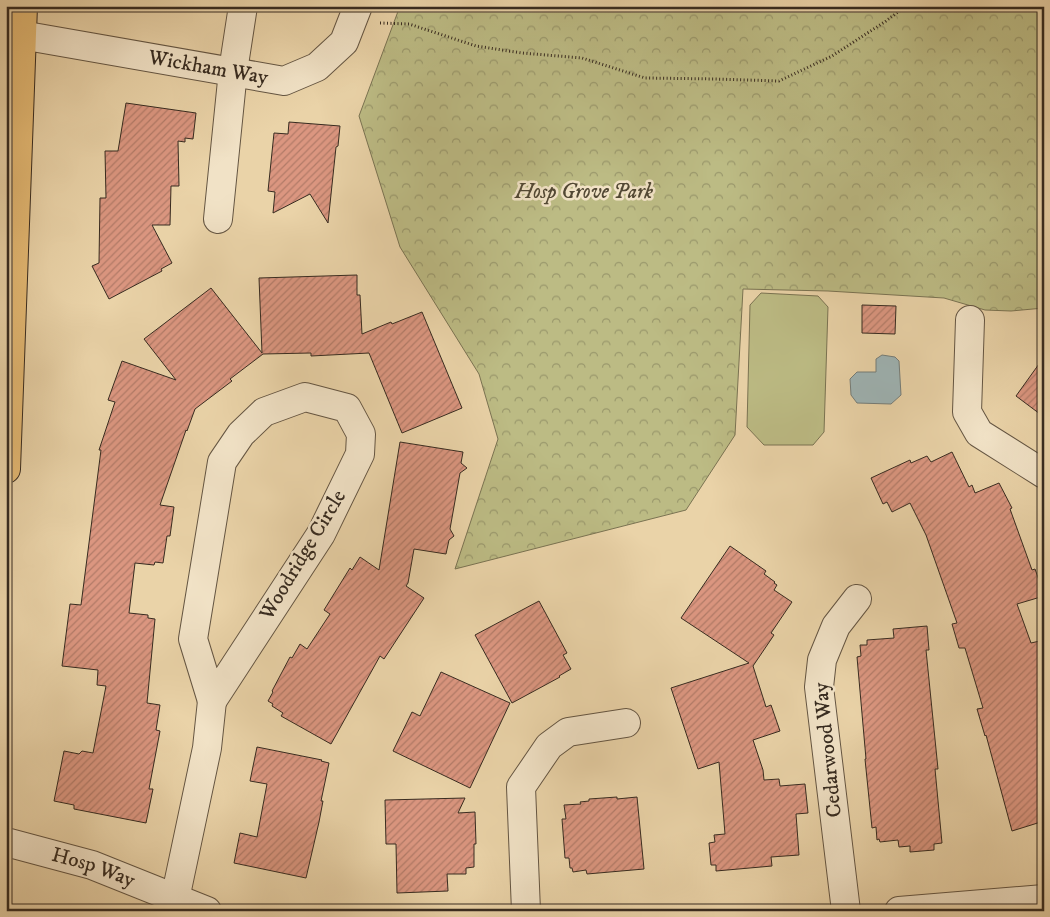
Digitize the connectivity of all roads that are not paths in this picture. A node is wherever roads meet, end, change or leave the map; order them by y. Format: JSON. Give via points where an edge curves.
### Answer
{"nodes":[{"id":1,"x":23,"y":6,"type":"edge"},
{"id":2,"x":243,"y":6,"type":"edge"},
{"id":3,"x":355,"y":15,"type":"edge"},
{"id":4,"x":21,"y":35,"type":"junction"},
{"id":5,"x":234,"y":71,"type":"junction"},
{"id":6,"x":218,"y":219,"type":"dead end"},
{"id":7,"x":970,"y":320,"type":"dead end"},
{"id":8,"x":6,"y":469,"type":"edge"},
{"id":9,"x":1044,"y":474,"type":"edge"},
{"id":10,"x":857,"y":599,"type":"dead end"},
{"id":11,"x":212,"y":701,"type":"junction"},
{"id":12,"x":626,"y":723,"type":"dead end"},
{"id":13,"x":6,"y":842,"type":"edge"},
{"id":14,"x":175,"y":899,"type":"junction"},
{"id":15,"x":1044,"y":899,"type":"edge"},
{"id":16,"x":207,"y":911,"type":"edge"},
{"id":17,"x":526,"y":911,"type":"edge"},
{"id":18,"x":846,"y":911,"type":"edge"},
{"id":19,"x":899,"y":911,"type":"edge"}],
"edges":[{"from":1,"to":4,"type":"main road"},
{"from":2,"to":5,"type":"street"},
{"from":3,"to":5,"type":"street","name":"Wickham Way","via":[[344,42],[317,68],[284,81]]},
{"from":4,"to":5,"type":"street","name":"Wickham Way"},
{"from":4,"to":8,"type":"main road"},
{"from":5,"to":6,"type":"street"},
{"from":7,"to":9,"type":"street","via":[[967,412],[979,433]]},
{"from":10,"to":18,"type":"street","name":"Cedarwood Way","via":[[836,626],[822,660],[819,686]]},
{"from":11,"to":11,"type":"street","name":"Woodridge Circle","via":[[321,534],[360,454],[361,434],[347,408],[305,397],[264,412],[242,434],[222,462],[193,639]]},
{"from":11,"to":14,"type":"street","name":"Woodridge Circle","via":[[207,748]]},
{"from":12,"to":17,"type":"street","via":[[568,732],[549,746],[522,787]]},
{"from":13,"to":14,"type":"street","name":"Hosp Way","via":[[92,865]]},
{"from":14,"to":16,"type":"street","name":"Hosp Way"},
{"from":15,"to":19,"type":"street"}]}
